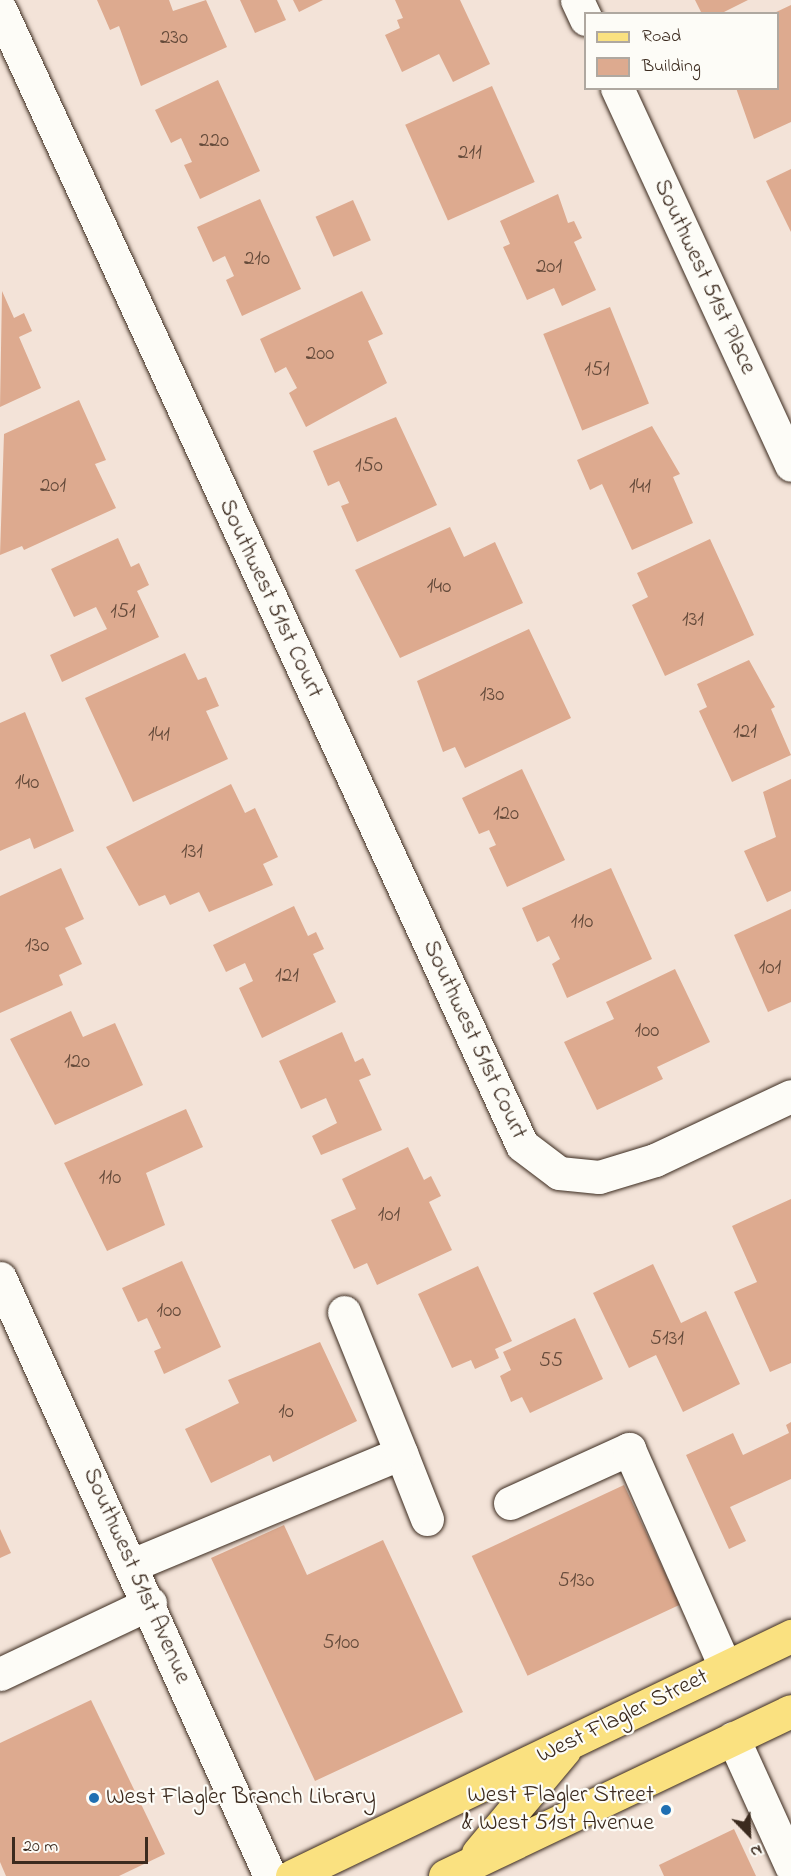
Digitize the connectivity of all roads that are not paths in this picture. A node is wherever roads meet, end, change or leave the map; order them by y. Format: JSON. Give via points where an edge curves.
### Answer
{"nodes":[{"id":1,"x":577,"y":0,"type":"edge"},
{"id":2,"x":0,"y":9,"type":"edge"},
{"id":3,"x":584,"y":17,"type":"edge"},
{"id":4,"x":618,"y":90,"type":"edge"},
{"id":5,"x":791,"y":465,"type":"edge"},
{"id":6,"x":791,"y":1096,"type":"edge"},
{"id":7,"x":0,"y":1278,"type":"edge"},
{"id":8,"x":344,"y":1312,"type":"dead end"},
{"id":9,"x":401,"y":1453,"type":"junction"},
{"id":10,"x":510,"y":1503,"type":"dead end"},
{"id":11,"x":427,"y":1520,"type":"dead end"},
{"id":12,"x":132,"y":1565,"type":"junction"},
{"id":13,"x":150,"y":1603,"type":"junction"},
{"id":14,"x":791,"y":1635,"type":"edge"},
{"id":15,"x":725,"y":1666,"type":"junction"},
{"id":16,"x":0,"y":1674,"type":"edge"},
{"id":17,"x":791,"y":1711,"type":"edge"},
{"id":18,"x":733,"y":1738,"type":"junction"},
{"id":19,"x":569,"y":1744,"type":"junction"},
{"id":20,"x":791,"y":1866,"type":"edge"},
{"id":21,"x":459,"y":1873,"type":"edge"},
{"id":22,"x":270,"y":1876,"type":"edge"},
{"id":23,"x":292,"y":1876,"type":"edge"}],
"edges":[{"from":1,"to":3,"type":"street"},
{"from":2,"to":6,"type":"street","name":"Southwest 51st Court","via":[[511,1127],[534,1158],[559,1173],[599,1177],[630,1170]]},
{"from":4,"to":5,"type":"street","name":"Southwest 51st Place"},
{"from":7,"to":12,"type":"street","name":"Southwest 51st Avenue"},
{"from":8,"to":9,"type":"street"},
{"from":9,"to":11,"type":"street"},
{"from":9,"to":12,"type":"street"},
{"from":10,"to":15,"type":"street","via":[[629,1449]]},
{"from":12,"to":13,"type":"street","name":"Southwest 51st Avenue"},
{"from":13,"to":16,"type":"street"},
{"from":13,"to":22,"type":"street","name":"Southwest 51st Avenue"},
{"from":14,"to":15,"type":"main road","name":"West Flagler Street"},
{"from":15,"to":19,"type":"main road","name":"West Flagler Street"},
{"from":17,"to":18,"type":"main road"},
{"from":18,"to":20,"type":"street"},
{"from":18,"to":21,"type":"main road"},
{"from":19,"to":21,"type":"main road","via":[[509,1821]]},
{"from":19,"to":23,"type":"main road","name":"West Flagler Street"}]}
